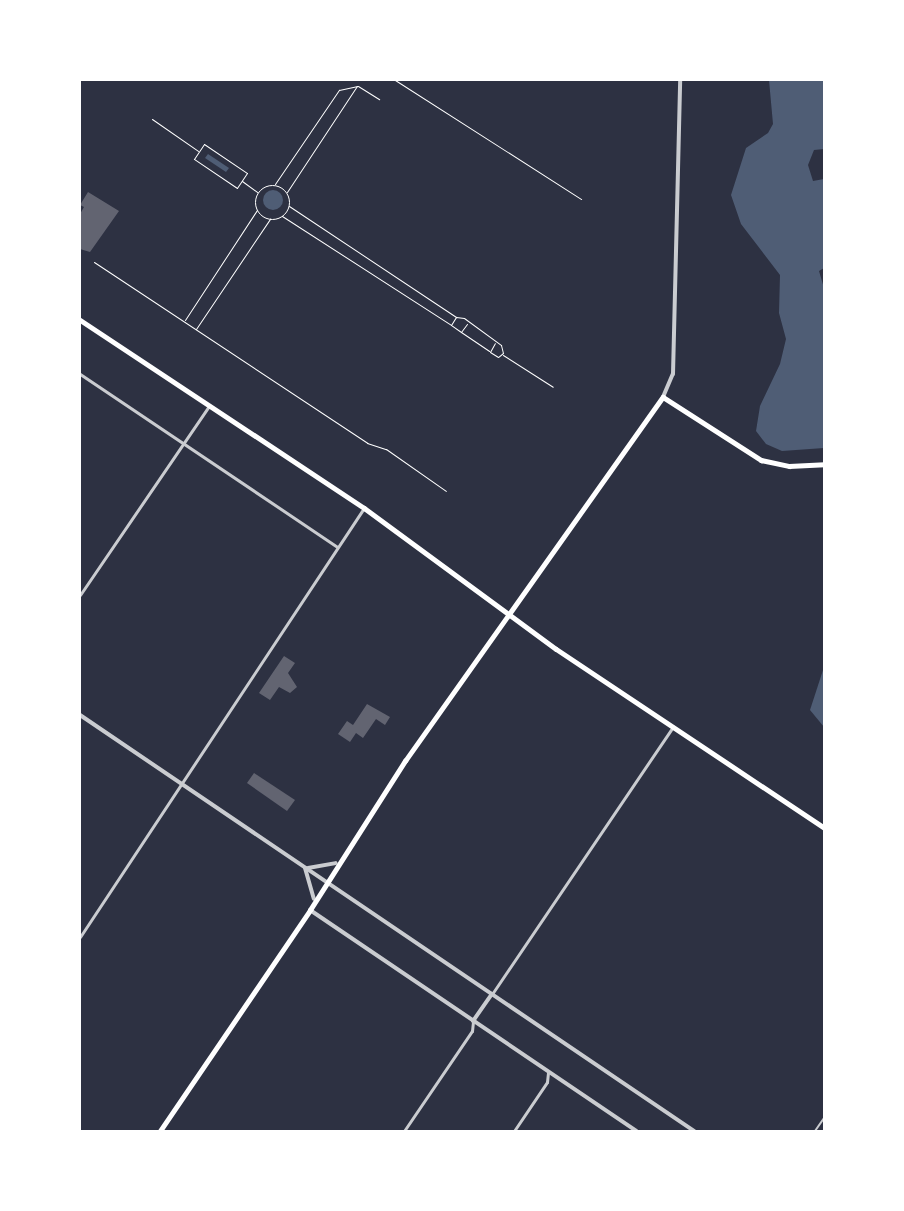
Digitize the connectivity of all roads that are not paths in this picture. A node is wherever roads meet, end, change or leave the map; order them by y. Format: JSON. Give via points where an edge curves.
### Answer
{"nodes":[{"id":1,"x":680,"y":80,"type":"edge"},
{"id":2,"x":80,"y":320,"type":"edge"},
{"id":3,"x":80,"y":374,"type":"edge"},
{"id":4,"x":663,"y":397,"type":"junction"},
{"id":5,"x":209,"y":406,"type":"junction"},
{"id":6,"x":183,"y":443,"type":"junction"},
{"id":7,"x":824,"y":464,"type":"edge"},
{"id":8,"x":364,"y":508,"type":"junction"},
{"id":9,"x":337,"y":547,"type":"junction"},
{"id":10,"x":80,"y":595,"type":"edge"},
{"id":11,"x":507,"y":614,"type":"junction"},
{"id":12,"x":80,"y":715,"type":"edge"},
{"id":13,"x":673,"y":727,"type":"junction"},
{"id":14,"x":179,"y":782,"type":"junction"},
{"id":15,"x":824,"y":828,"type":"edge"},
{"id":16,"x":336,"y":863,"type":"junction"},
{"id":17,"x":305,"y":868,"type":"junction"},
{"id":18,"x":325,"y":881,"type":"junction"},
{"id":19,"x":314,"y":899,"type":"junction"},
{"id":20,"x":310,"y":910,"type":"junction"},
{"id":21,"x":80,"y":937,"type":"edge"},
{"id":22,"x":492,"y":994,"type":"junction"},
{"id":23,"x":474,"y":1021,"type":"junction"},
{"id":24,"x":548,"y":1072,"type":"junction"},
{"id":25,"x":824,"y":1118,"type":"edge"},
{"id":26,"x":160,"y":1131,"type":"edge"},
{"id":27,"x":404,"y":1131,"type":"edge"},
{"id":28,"x":514,"y":1131,"type":"edge"},
{"id":29,"x":636,"y":1131,"type":"edge"},
{"id":30,"x":694,"y":1131,"type":"edge"},
{"id":31,"x":815,"y":1131,"type":"edge"}],
"edges":[{"from":1,"to":4,"type":"street","via":[[673,374]]},
{"from":2,"to":5,"type":"main road"},
{"from":3,"to":6,"type":"street"},
{"from":4,"to":7,"type":"main road","via":[[761,460],[789,466]]},
{"from":4,"to":11,"type":"main road"},
{"from":5,"to":6,"type":"street"},
{"from":5,"to":8,"type":"main road"},
{"from":6,"to":9,"type":"street"},
{"from":6,"to":10,"type":"street"},
{"from":8,"to":9,"type":"street"},
{"from":8,"to":11,"type":"main road"},
{"from":9,"to":14,"type":"street"},
{"from":11,"to":13,"type":"main road"},
{"from":11,"to":16,"type":"main road"},
{"from":12,"to":14,"type":"street"},
{"from":13,"to":15,"type":"main road"},
{"from":13,"to":22,"type":"street"},
{"from":14,"to":17,"type":"street"},
{"from":14,"to":21,"type":"street","via":[[151,833]]},
{"from":16,"to":17,"type":"street"},
{"from":16,"to":18,"type":"main road"},
{"from":17,"to":18,"type":"street"},
{"from":17,"to":19,"type":"street"},
{"from":18,"to":19,"type":"main road"},
{"from":18,"to":22,"type":"street"},
{"from":19,"to":20,"type":"main road"},
{"from":20,"to":23,"type":"street"},
{"from":20,"to":26,"type":"main road"},
{"from":22,"to":23,"type":"street"},
{"from":22,"to":30,"type":"street"},
{"from":23,"to":24,"type":"street"},
{"from":23,"to":27,"type":"street","via":[[472,1031]]},
{"from":24,"to":28,"type":"street","via":[[547,1082]]},
{"from":24,"to":29,"type":"street"},
{"from":25,"to":31,"type":"lane"}]}
